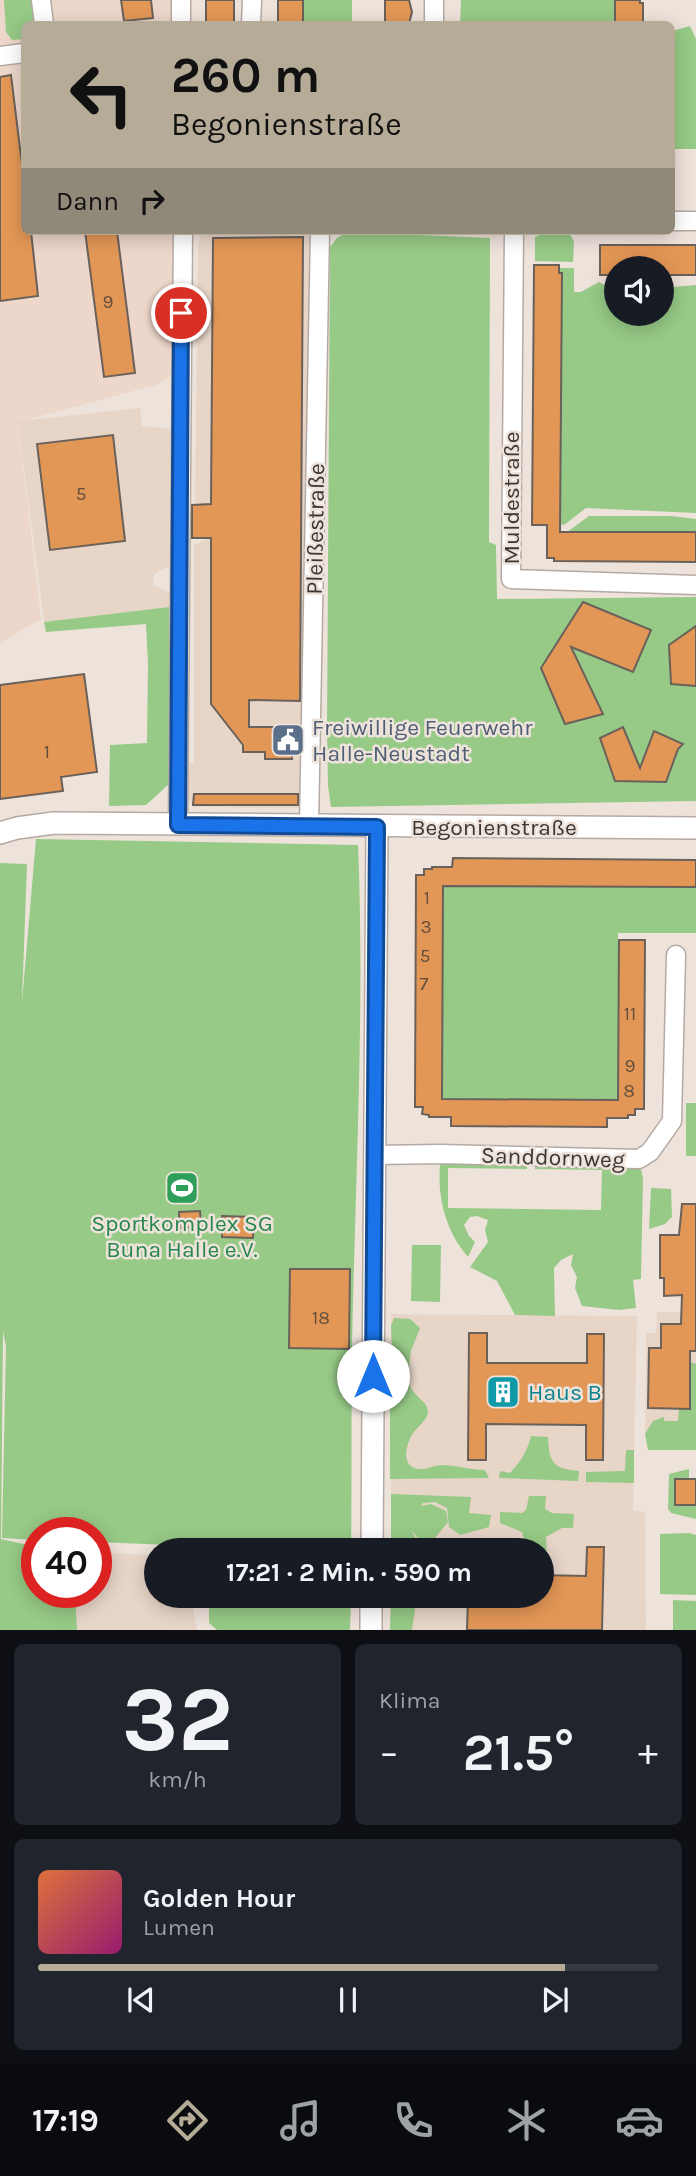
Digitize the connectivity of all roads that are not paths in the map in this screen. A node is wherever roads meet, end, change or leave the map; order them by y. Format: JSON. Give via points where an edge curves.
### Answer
{"nodes":[{"id":1,"x":41,"y":0,"type":"edge"},
{"id":2,"x":181,"y":0,"type":"edge"},
{"id":3,"x":252,"y":0,"type":"edge"},
{"id":4,"x":434,"y":0,"type":"edge"},
{"id":5,"x":44,"y":21,"type":"edge"},
{"id":6,"x":181,"y":21,"type":"edge"},
{"id":7,"x":251,"y":21,"type":"edge"},
{"id":8,"x":434,"y":21,"type":"edge"},
{"id":9,"x":21,"y":53,"type":"edge"},
{"id":10,"x":0,"y":56,"type":"edge"},
{"id":11,"x":675,"y":221,"type":"edge"},
{"id":12,"x":696,"y":221,"type":"edge"},
{"id":13,"x":183,"y":235,"type":"edge"},
{"id":14,"x":320,"y":235,"type":"edge"},
{"id":15,"x":514,"y":235,"type":"edge"},
{"id":16,"x":696,"y":585,"type":"edge"},
{"id":17,"x":178,"y":825,"type":"junction"},
{"id":18,"x":309,"y":826,"type":"junction"},
{"id":19,"x":377,"y":827,"type":"junction"},
{"id":20,"x":696,"y":828,"type":"edge"},
{"id":21,"x":0,"y":833,"type":"edge"},
{"id":22,"x":676,"y":955,"type":"dead end"},
{"id":23,"x":375,"y":1155,"type":"junction"},
{"id":24,"x":372,"y":1538,"type":"edge"},
{"id":25,"x":371,"y":1608,"type":"edge"},
{"id":26,"x":371,"y":1630,"type":"edge"}],
"edges":[{"from":1,"to":5,"type":"street"},
{"from":2,"to":6,"type":"street"},
{"from":3,"to":7,"type":"street"},
{"from":4,"to":8,"type":"street"},
{"from":9,"to":10,"type":"street"},
{"from":11,"to":12,"type":"street"},
{"from":13,"to":17,"type":"street"},
{"from":14,"to":18,"type":"street","name":"Pleißestraße"},
{"from":15,"to":16,"type":"street","name":"Muldestraße","via":[[510,579]]},
{"from":17,"to":18,"type":"street","name":"Begonienstraße"},
{"from":17,"to":21,"type":"street","name":"Begonienstraße","via":[[54,823]]},
{"from":18,"to":19,"type":"street","name":"Begonienstraße"},
{"from":19,"to":20,"type":"street","name":"Begonienstraße"},
{"from":19,"to":23,"type":"street"},
{"from":22,"to":23,"type":"street","name":"Sanddornweg","via":[[672,1121],[650,1152],[639,1159]]},
{"from":23,"to":24,"type":"street"},
{"from":25,"to":26,"type":"street"}]}
